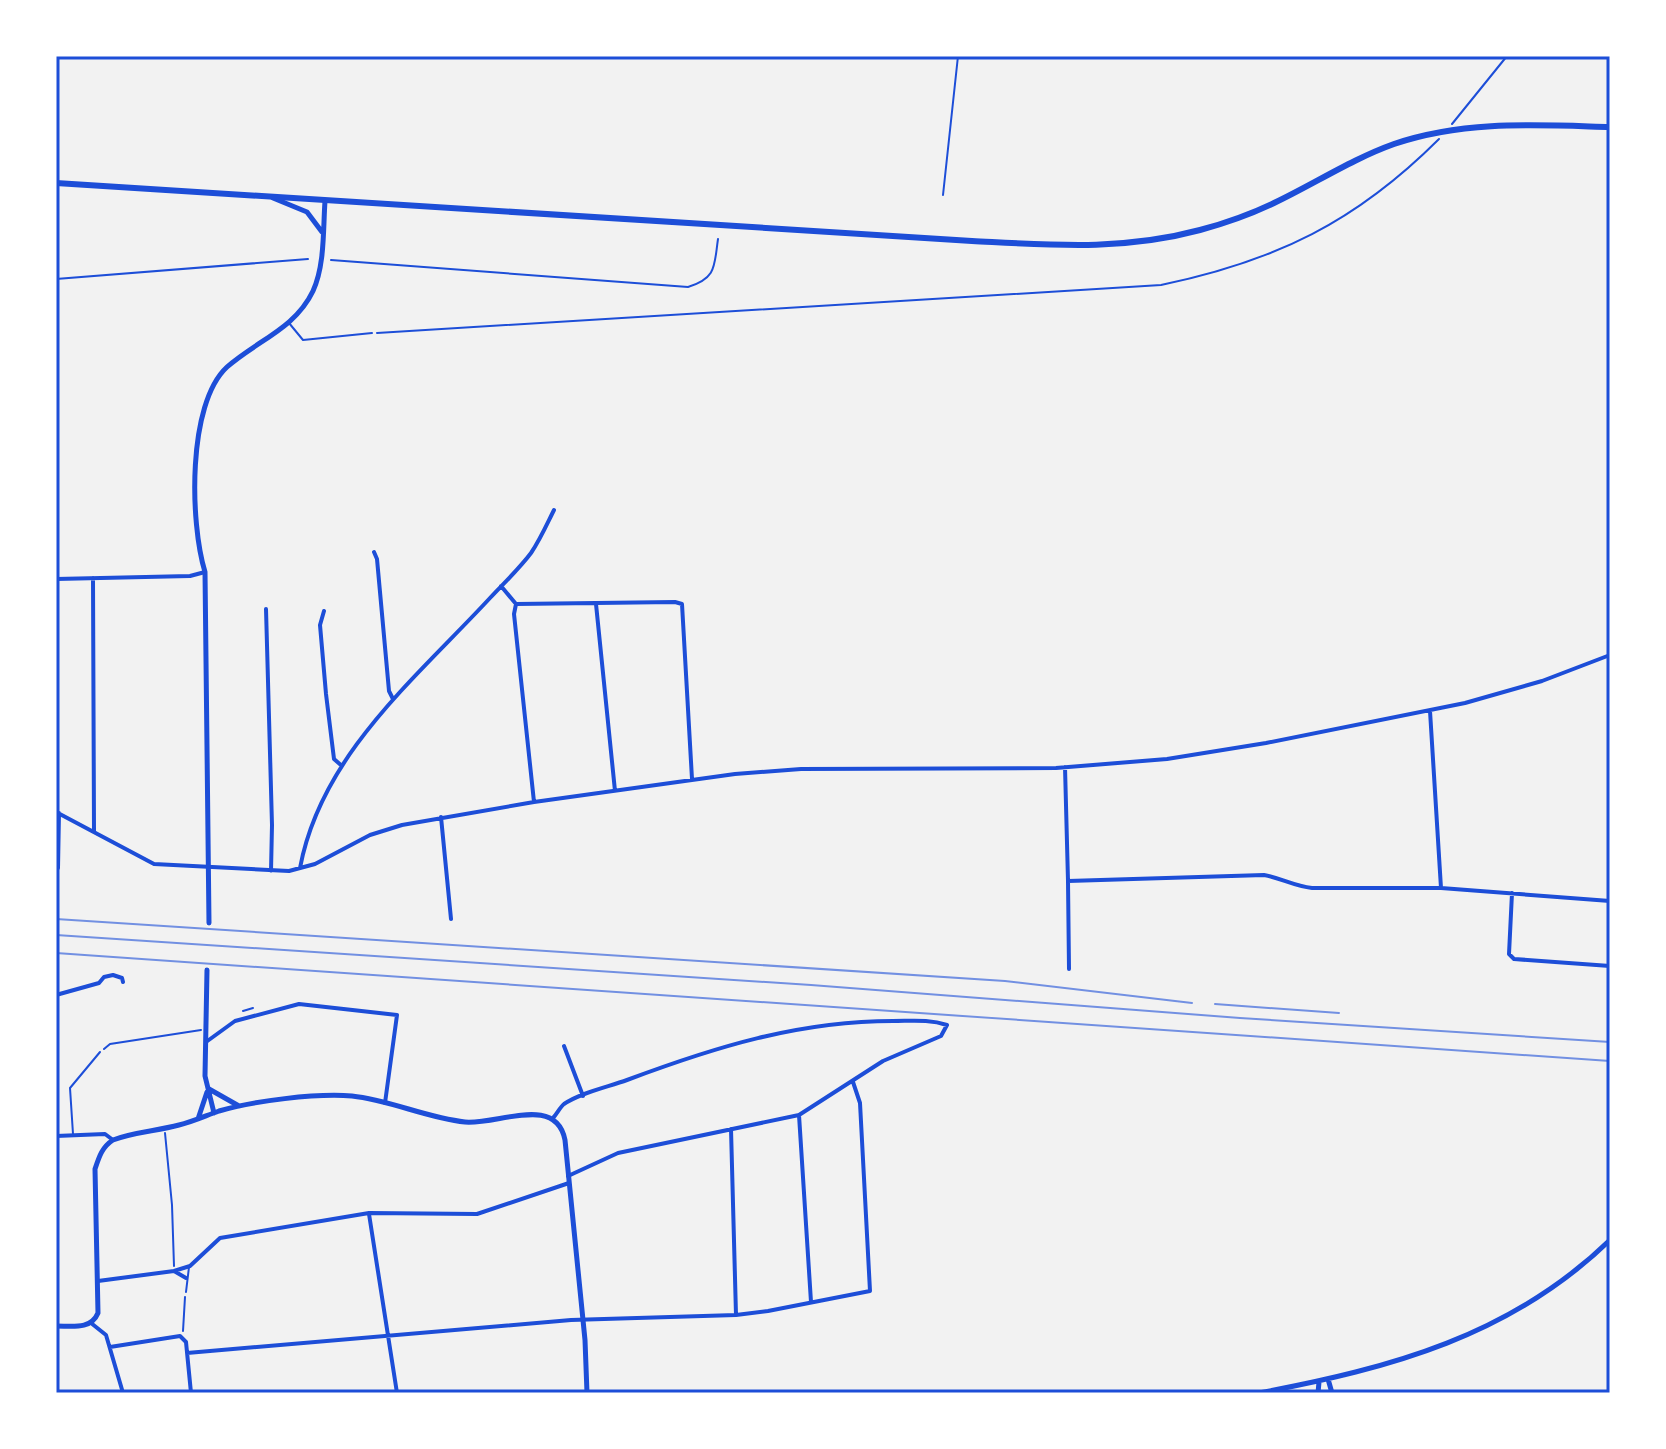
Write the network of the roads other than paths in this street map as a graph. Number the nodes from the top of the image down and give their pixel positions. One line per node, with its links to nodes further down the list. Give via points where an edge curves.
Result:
1 (958, 56): 4 (lane)
2 (1610, 127): 6 (main road, via 1452,127 1391,145 1240,217 1117,245 972,241)
3 (56, 183): 5 (main road)
4 (943, 195)
5 (266, 196): 6 (main road); 7 (street, via 307,212)
6 (325, 201): 7 (street)
7 (322, 233): 12 (street, via 313,290)
8 (718, 239): 10 (lane, via 713,271 704,282 688,287)
9 (308, 259): 11 (lane)
10 (331, 260)
11 (56, 279)
12 (288, 323): 13 (lane, via 303,340); 16 (street, via 225,369 202,412 196,467 199,552)
13 (372, 333)
14 (554, 510): 19 (street, via 532,551)
15 (374, 552): 25 (street)
16 (205, 572): 17 (street); 35 (street)
17 (93, 578): 18 (street); 34 (street)
18 (56, 579)
19 (501, 586): 20 (street); 25 (street)
20 (516, 604): 21 (street); 31 (street)
21 (596, 604): 29 (street, via 682,604); 30 (street)
22 (266, 609): 38 (street)
23 (324, 611): 27 (street, via 320,625 326,694 334,759)
24 (1610, 655): 26 (street, via 1542,681)
25 (393, 699): 27 (street)
26 (1430, 711): 28 (street, via 1190,755); 40 (street)
27 (342, 766): 37 (street, via 319,804)
28 (1065, 767): 29 (street, via 801,769); 39 (street)
29 (692, 780): 30 (street)
30 (615, 791): 31 (street)
31 (534, 802): 33 (street)
32 (57, 812): 34 (street); 36 (street)
33 (441, 817): 37 (street, via 370,835); 43 (street)
34 (94, 831): 35 (street, via 154,864)
35 (210, 867): 38 (street); 44 (street)
36 (56, 868)
37 (300, 869): 38 (street)
38 (271, 871)
39 (1068, 881): 40 (street, via 1264,875 1312,888); 46 (street)
40 (1441, 888): 41 (street)
41 (1512, 893): 42 (street); 45 (street, via 1509,954 1514,959)
42 (1610, 901)
43 (451, 919)
44 (209, 923)
45 (1610, 966)
46 (1069, 969)
47 (207, 970): 50 (street)
48 (123, 982): 49 (street, via 113,975)
49 (56, 995)
50 (205, 1042): 54 (street); 57 (street, via 235,1021 299,1004 397,1015)
51 (564, 1046): 56 (street)
52 (100, 1052): 64 (lane, via 70,1088)
53 (853, 1082): 56 (street, via 883,1061 941,1036 947,1025 932,1020 821,1024 677,1061); 60 (street); 75 (street, via 860,1103 870,1291)
54 (208, 1087): 55 (street); 59 (street); 62 (street)
55 (216, 1094): 58 (street); 59 (street)
56 (583, 1097): 61 (street, via 563,1105)
57 (385, 1103): 58 (street, via 325,1096); 61 (street, via 461,1122 536,1114)
58 (240, 1106): 59 (street)
59 (216, 1112): 62 (street)
60 (799, 1115): 63 (street); 75 (street)
61 (553, 1118): 67 (street, via 563,1132)
62 (198, 1119): 66 (street)
63 (731, 1128): 67 (street, via 618,1153); 76 (street)
64 (73, 1134): 65 (street); 66 (street, via 105,1134)
65 (56, 1136)
66 (113, 1140): 73 (street, via 95,1169)
67 (568, 1180): 68 (street, via 477,1214); 77 (street)
68 (369, 1213): 70 (street, via 220,1238); 80 (street)
69 (1610, 1240): 83 (street, via 1557,1284 1463,1338)
70 (190, 1266): 71 (street); 72 (lane)
71 (174, 1271): 72 (street); 73 (street)
72 (186, 1278): 74 (lane)
73 (98, 1281): 78 (street, via 98,1313)
74 (186, 1292)
75 (811, 1302): 76 (street)
76 (736, 1315): 77 (street)
77 (583, 1321): 80 (street); 89 (street)
78 (91, 1323): 79 (street); 81 (street, via 106,1335)
79 (56, 1326)
80 (389, 1336): 82 (street); 88 (street)
81 (110, 1347): 82 (street, via 180,1336); 86 (street)
82 (187, 1353): 87 (street)
83 (1328, 1379): 84 (street); 92 (street)
84 (1319, 1382): 85 (street); 91 (street)
85 (1263, 1392): 90 (street)
86 (123, 1393)
87 (191, 1393)
88 (397, 1393)
89 (587, 1393)
90 (1274, 1393)
91 (1318, 1393)
92 (1332, 1393)

